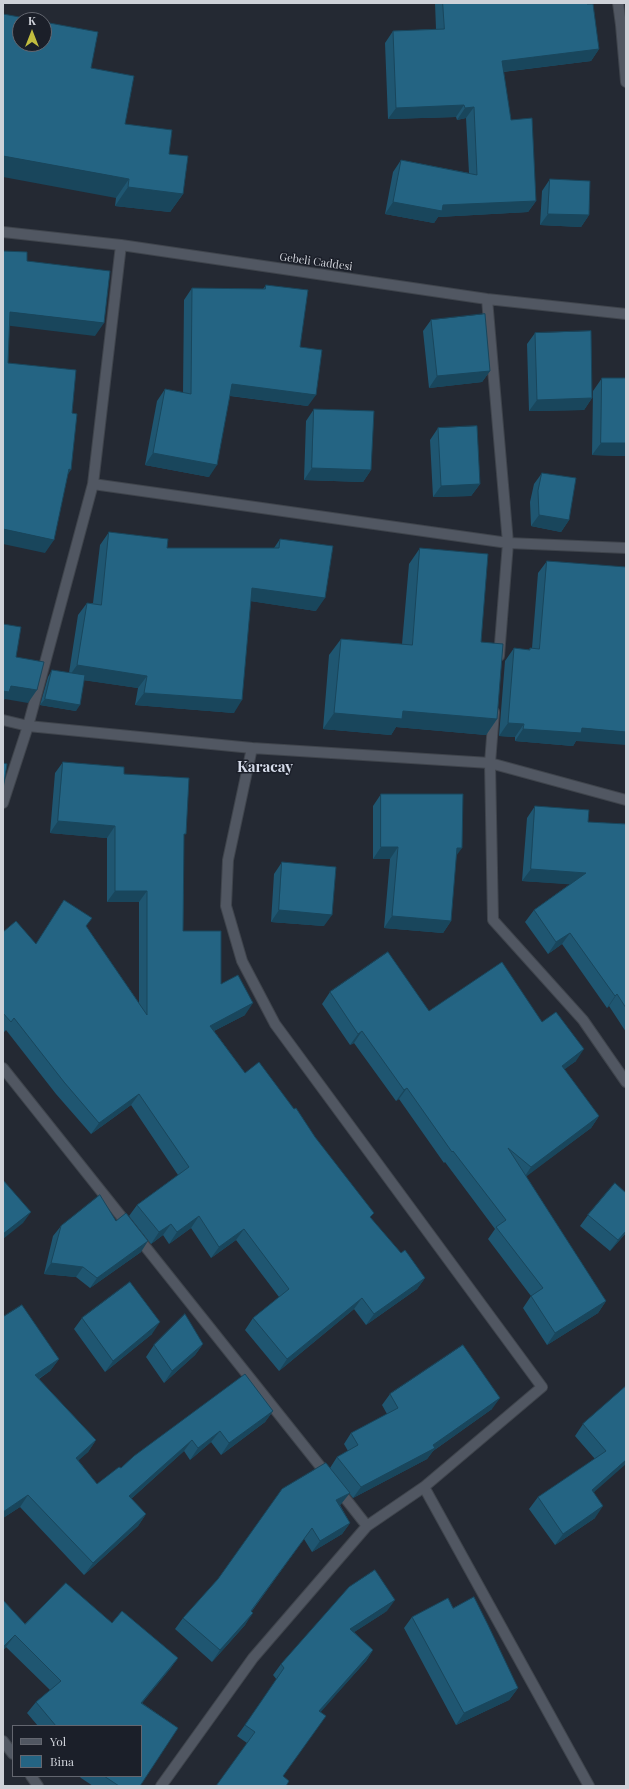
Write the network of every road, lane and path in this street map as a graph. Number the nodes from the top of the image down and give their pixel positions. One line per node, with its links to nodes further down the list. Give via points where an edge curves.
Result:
1 (618, 3): 2 (street)
2 (623, 25): 3 (street)
3 (626, 82)
4 (3, 232): 5 (street, Gebeli Caddesi)
5 (121, 245): 6 (street, Gebeli Caddesi); 8 (street)
6 (487, 299): 7 (street, Gebeli Caddesi); 9 (street)
7 (626, 314)
8 (93, 484): 9 (street); 14 (street)
9 (508, 543): 10 (street); 11 (street)
10 (626, 548)
11 (498, 669)
12 (495, 700): 16 (street)
13 (3, 720): 14 (street)
14 (28, 726): 15 (street); 18 (street)
15 (252, 748): 16 (street); 21 (street, via 228,860 226,906 242,961 275,1024 542,1387)
16 (490, 763): 17 (street); 20 (street, via 493,920 583,1020)
17 (626, 800)
18 (3, 803)
19 (3, 1068): 22 (street)
20 (626, 1082)
21 (424, 1487): 22 (street); 28 (street)
22 (367, 1526): 27 (street, via 253,1658)
23 (3, 1741): 24 (street)
24 (12, 1753)
25 (32, 1777): 26 (street)
26 (38, 1786)
27 (161, 1786)
28 (589, 1786)

